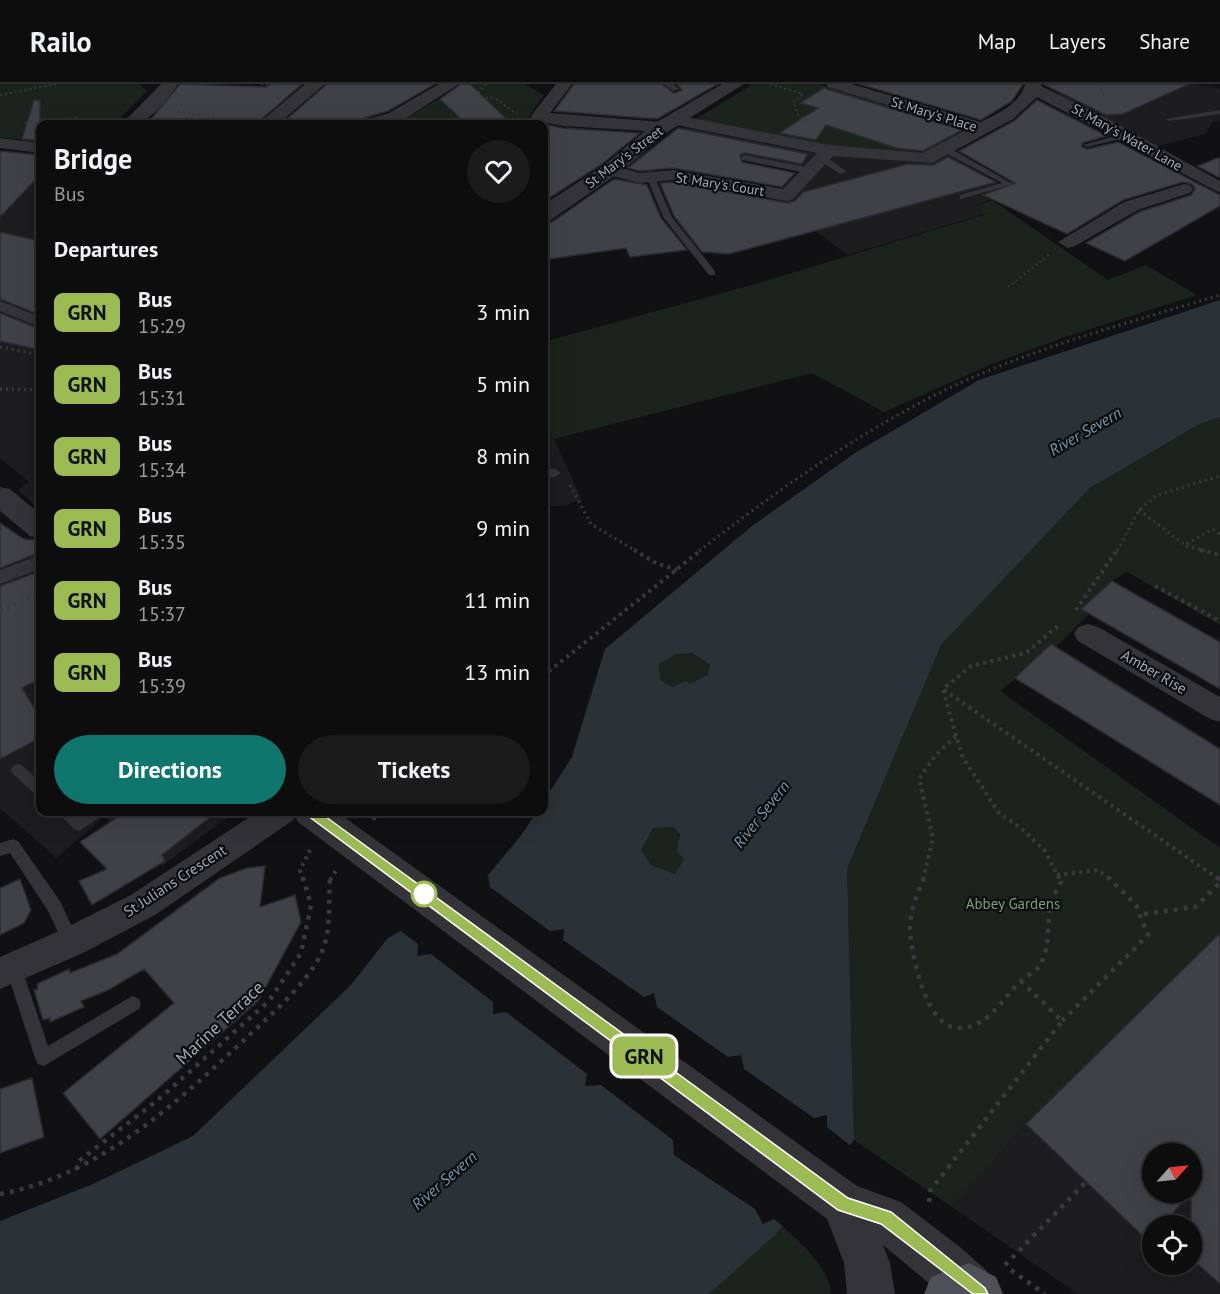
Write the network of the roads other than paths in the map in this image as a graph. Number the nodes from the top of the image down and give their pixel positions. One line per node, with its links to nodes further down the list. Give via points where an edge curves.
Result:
1 (170, 84): 12 (street)
2 (316, 84): 13 (street)
3 (451, 84): 14 (street)
4 (564, 84): 15 (street)
5 (668, 84): 8 (lane)
6 (735, 84): 17 (street, St Mary's Street)
7 (834, 84): 18 (street, St Mary's Place, via 925,107)
8 (676, 89)
9 (1030, 91): 18 (street, via 1007,115); 19 (street, St Mary's Water Lane, via 1047,94)
10 (1220, 112): 11 (lane)
11 (1168, 119)
12 (135, 120)
13 (272, 120)
14 (385, 120)
15 (533, 120)
16 (548, 120): 17 (street, St Mary's Place)
17 (669, 124): 26 (street, St Mary's Place, via 798,144); 27 (street, St Mary's Street)
18 (983, 128): 23 (street, St Mary's Place)
19 (1126, 135): 21 (lane); 30 (street, St Mary's Water Lane)
20 (7, 144): 22 (street); 25 (street)
21 (1087, 146)
22 (36, 148)
23 (945, 149): 26 (street, St Mary's Place, via 926,159); 32 (lane, via 1009,184)
24 (745, 158): 26 (lane)
25 (0, 160)
26 (821, 160): 28 (lane); 29 (street, St Mary's Court, via 787,195 673,175)
27 (610, 171): 29 (street, St Mary's Court); 34 (street, St Mary's Street)
28 (843, 172)
29 (651, 178): 36 (lane, via 669,222)
30 (1187, 180): 31 (street, St Mary's Water Lane); 33 (street); 35 (street)
31 (1220, 188)
32 (963, 197)
33 (1186, 210)
34 (548, 211)
35 (1068, 242)
36 (712, 273)
37 (0, 306): 38 (street)
38 (36, 320)
39 (0, 496): 40 (street)
40 (36, 526)
41 (36, 564): 42 (street)
42 (0, 578)
43 (1077, 621): 44 (street, Amber Rise)
44 (1220, 711)
45 (18, 770): 46 (lane)
46 (36, 786)
47 (69, 816): 48 (lane, via 79,825)
48 (91, 816)
49 (275, 816): 52 (street, St Julians Crescent, via 143,905)
50 (337, 835): 55 (street)
51 (0, 850): 52 (lane, via 13,844 54,906)
52 (71, 942): 53 (street, St Julians Crescent)
53 (7, 971): 54 (lane, via 44,1058)
54 (133, 1004)
55 (840, 1202): 56 (street, via 885,1218); 57 (street, via 867,1263)
56 (975, 1285)
57 (871, 1294)

